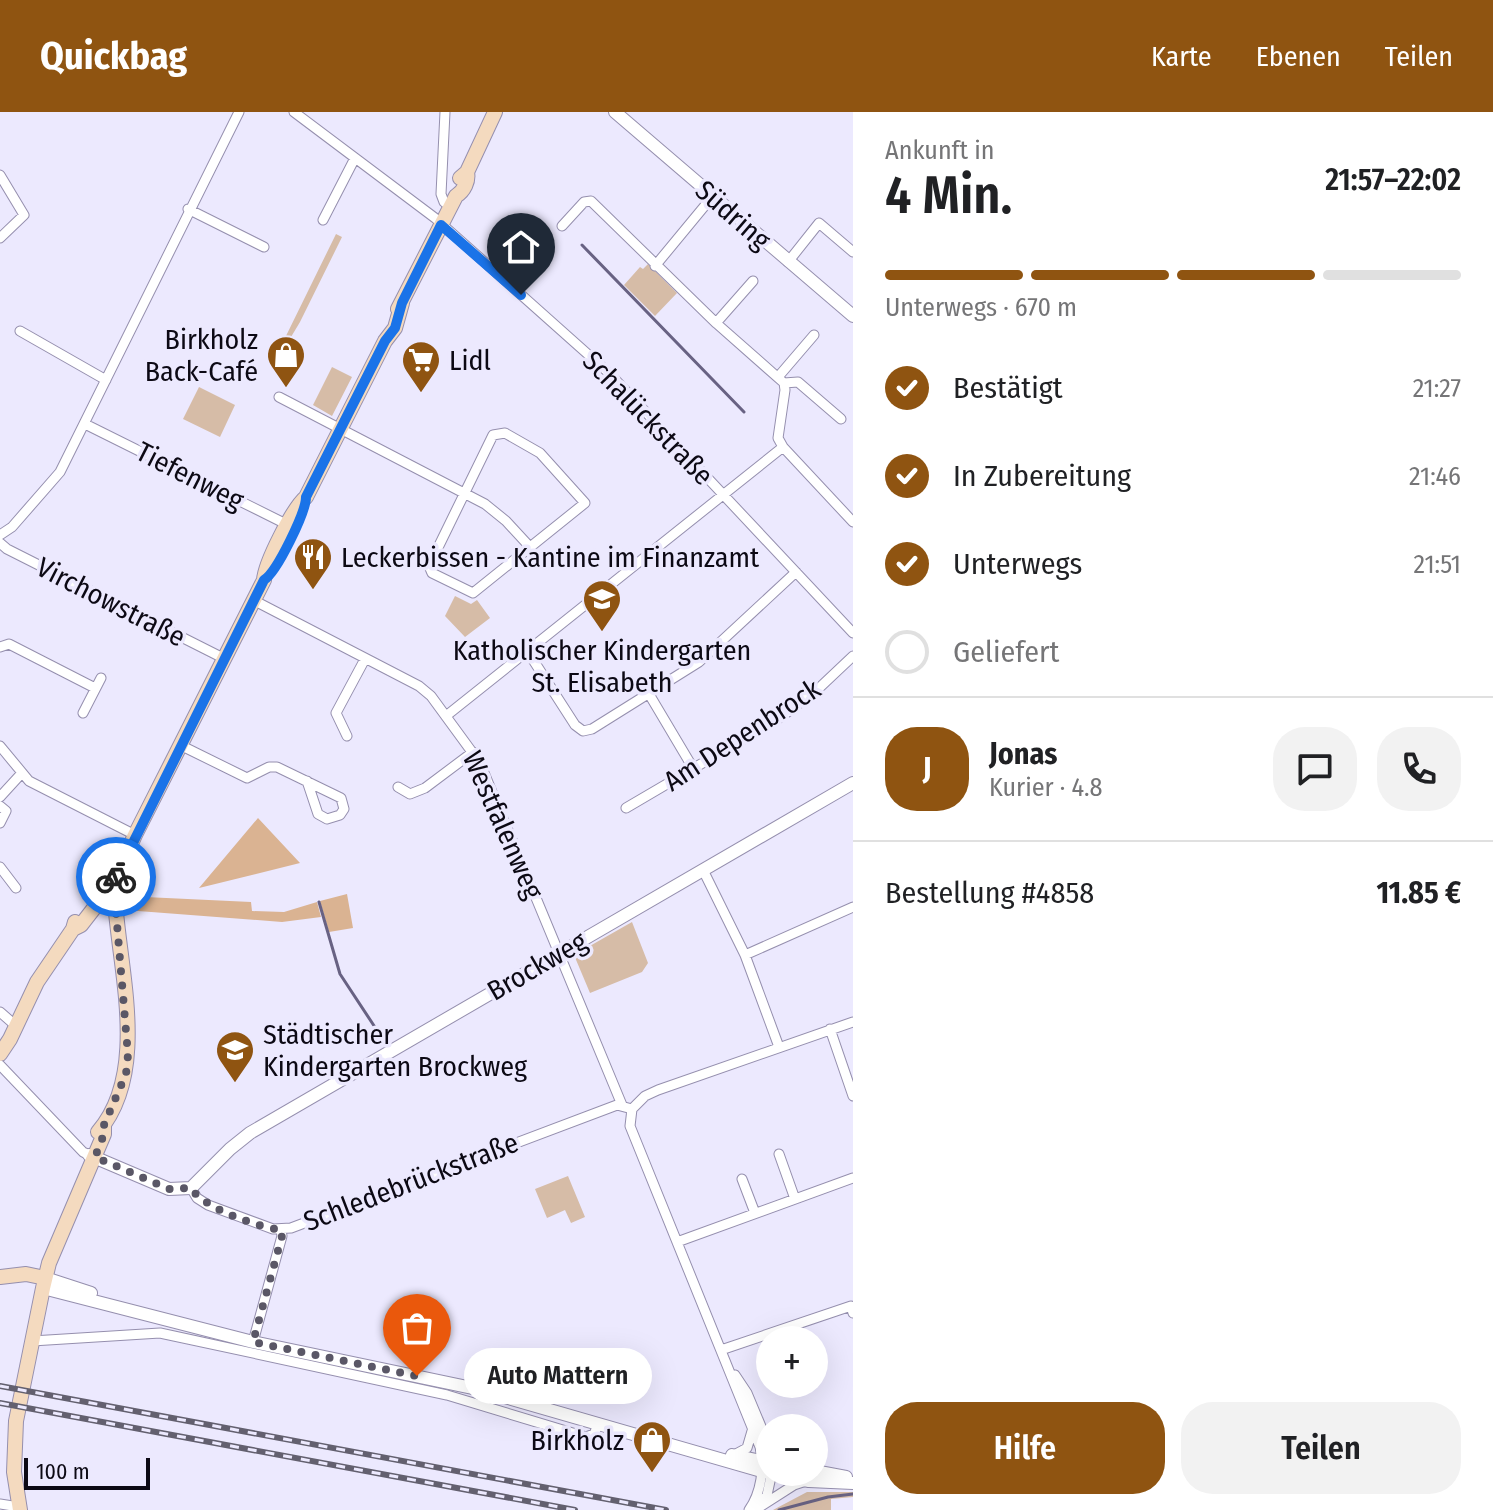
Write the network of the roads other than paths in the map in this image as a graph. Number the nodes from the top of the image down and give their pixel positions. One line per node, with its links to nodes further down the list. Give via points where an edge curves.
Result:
1 (239, 112): 10 (street)
2 (294, 112): 6 (street, Schalückstraße)
3 (445, 112): 9 (street, via 441,194 444,202)
4 (497, 112): 9 (main road)
5 (615, 112): 8 (street, Südring)
6 (355, 158): 11 (street); 12 (street, Schalückstraße)
7 (0, 175): 14 (street, via 24,215)
8 (712, 197): 17 (street, Südring); 18 (street)
9 (453, 201): 12 (main road)
10 (188, 209): 15 (street); 24 (street)
11 (323, 220)
12 (441, 225): 29 (main road); 32 (street, Schalückstraße, via 610,374)
13 (562, 226): 18 (street, via 591,201)
14 (0, 238)
15 (264, 247)
16 (853, 252): 17 (street, via 819,223)
17 (788, 262): 20 (street, Südring)
18 (655, 266): 21 (street)
19 (753, 281): 21 (street)
20 (853, 316)
21 (716, 323): 25 (street)
22 (20, 331): 24 (street)
23 (814, 335): 25 (street)
24 (106, 380): 28 (street)
25 (781, 380): 27 (street, via 798,382); 30 (street, via 778,438)
26 (279, 397): 29 (street)
27 (841, 419)
28 (85, 424): 34 (street, Tiefenweg); 35 (street, via 60,472)
29 (340, 429): 31 (street); 34 (main road)
30 (783, 447): 32 (street); 33 (street)
31 (465, 494): 37 (street, via 506,521); 37 (street, via 429,566 432,573 473,593); 37 (street, via 493,435 505,433 540,453 585,503)
32 (722, 495): 38 (street, Schalückstraße); 42 (street)
33 (853, 522)
34 (291, 527): 39 (main road)
35 (0, 535)
36 (0, 543): 44 (street, Virchowstraße)
37 (530, 547)
38 (796, 572): 40 (street, Schalückstraße); 48 (street, via 699,662)
39 (253, 600): 44 (main road); 45 (street, Westfalenweg)
40 (853, 633)
41 (0, 647): 47 (street, via 9,644)
42 (528, 652): 48 (street, via 583,731); 50 (street)
43 (853, 656): 55 (street, Am Depenbrock, via 781,717)
44 (223, 658): 52 (main road)
45 (365, 659): 50 (street, Westfalenweg, via 419,686); 51 (street, via 336,713)
46 (101, 678): 47 (street)
47 (95, 688): 49 (street)
48 (649, 694): 55 (street)
49 (83, 713)
50 (446, 716): 54 (street, Westfalenweg)
51 (347, 736)
52 (180, 745): 57 (street, via 247,778 277,767); 64 (main road)
53 (0, 746): 56 (street)
54 (473, 752): 59 (street, via 425,788 410,794); 70 (street, Westfalenweg)
55 (693, 768): 62 (street, Am Depenbrock)
56 (21, 774): 60 (street); 64 (street)
57 (307, 781): 57 (street, via 341,798 340,815 327,819 318,814)
58 (853, 783): 66 (street, Brockweg)
59 (398, 787)
60 (0, 797)
61 (0, 806): 63 (street, via 6,811)
62 (626, 808)
63 (0, 823)
64 (135, 835): 68 (main road, via 112,885)
65 (0, 867): 67 (street)
66 (703, 870): 70 (street, Brockweg); 71 (street)
67 (16, 888)
68 (102, 892): 74 (main road, via 37,982); 83 (main road, via 116,912 128,1055 126,1074)
69 (853, 907): 71 (street)
70 (560, 953): 81 (street, Westfalenweg); 86 (street, Brockweg, via 250,1133)
71 (745, 955): 77 (street)
72 (0, 1012): 74 (street)
73 (853, 1022): 75 (street, Schledebrückstraße)
74 (15, 1026): 76 (main road); 78 (main road)
75 (830, 1029): 77 (street, Schledebrückstraße); 80 (street)
76 (0, 1042)
77 (779, 1047): 81 (street, Schledebrückstraße, via 658,1090)
78 (0, 1054)
79 (0, 1065): 83 (street, Schledebrückstraße)
80 (853, 1096)
81 (627, 1107): 89 (street, Schledebrückstraße); 90 (street, Westfalenweg)
82 (779, 1154): 87 (street)
83 (92, 1156): 86 (street, Schledebrückstraße, via 169,1189); 92 (main road)
84 (853, 1178): 87 (street)
85 (742, 1179): 88 (street)
86 (191, 1188): 89 (street, Schledebrückstraße, via 208,1205)
87 (795, 1199): 88 (street)
88 (755, 1213): 90 (street)
89 (281, 1230): 97 (street)
90 (677, 1242): 98 (street, Westfalenweg)
91 (0, 1277): 92 (main road)
92 (44, 1283): 94 (street); 96 (main road)
93 (853, 1313): 98 (street, via 851,1306)
94 (163, 1319): 95 (street); 97 (street)
95 (160, 1333): 96 (street); 100 (street, via 447,1395 586,1437)
96 (32, 1341): 112 (main road, via 14,1438)
97 (253, 1342): 100 (street, via 477,1389)
98 (722, 1355): 99 (street, Westfalenweg); 101 (street, Westfalenweg)
99 (756, 1415)
100 (598, 1425): 103 (street)
101 (752, 1428): 102 (street, Westfalenweg); 104 (street, via 747,1448)
102 (756, 1438)
103 (689, 1448): 104 (street); 106 (street)
104 (734, 1455): 105 (street)
105 (756, 1463)
106 (756, 1465)
107 (828, 1478): 108 (street)
108 (853, 1481)
109 (760, 1486): 113 (street)
110 (792, 1486): 113 (street)
111 (0, 1504): 112 (street)
112 (19, 1508)
113 (754, 1510)

